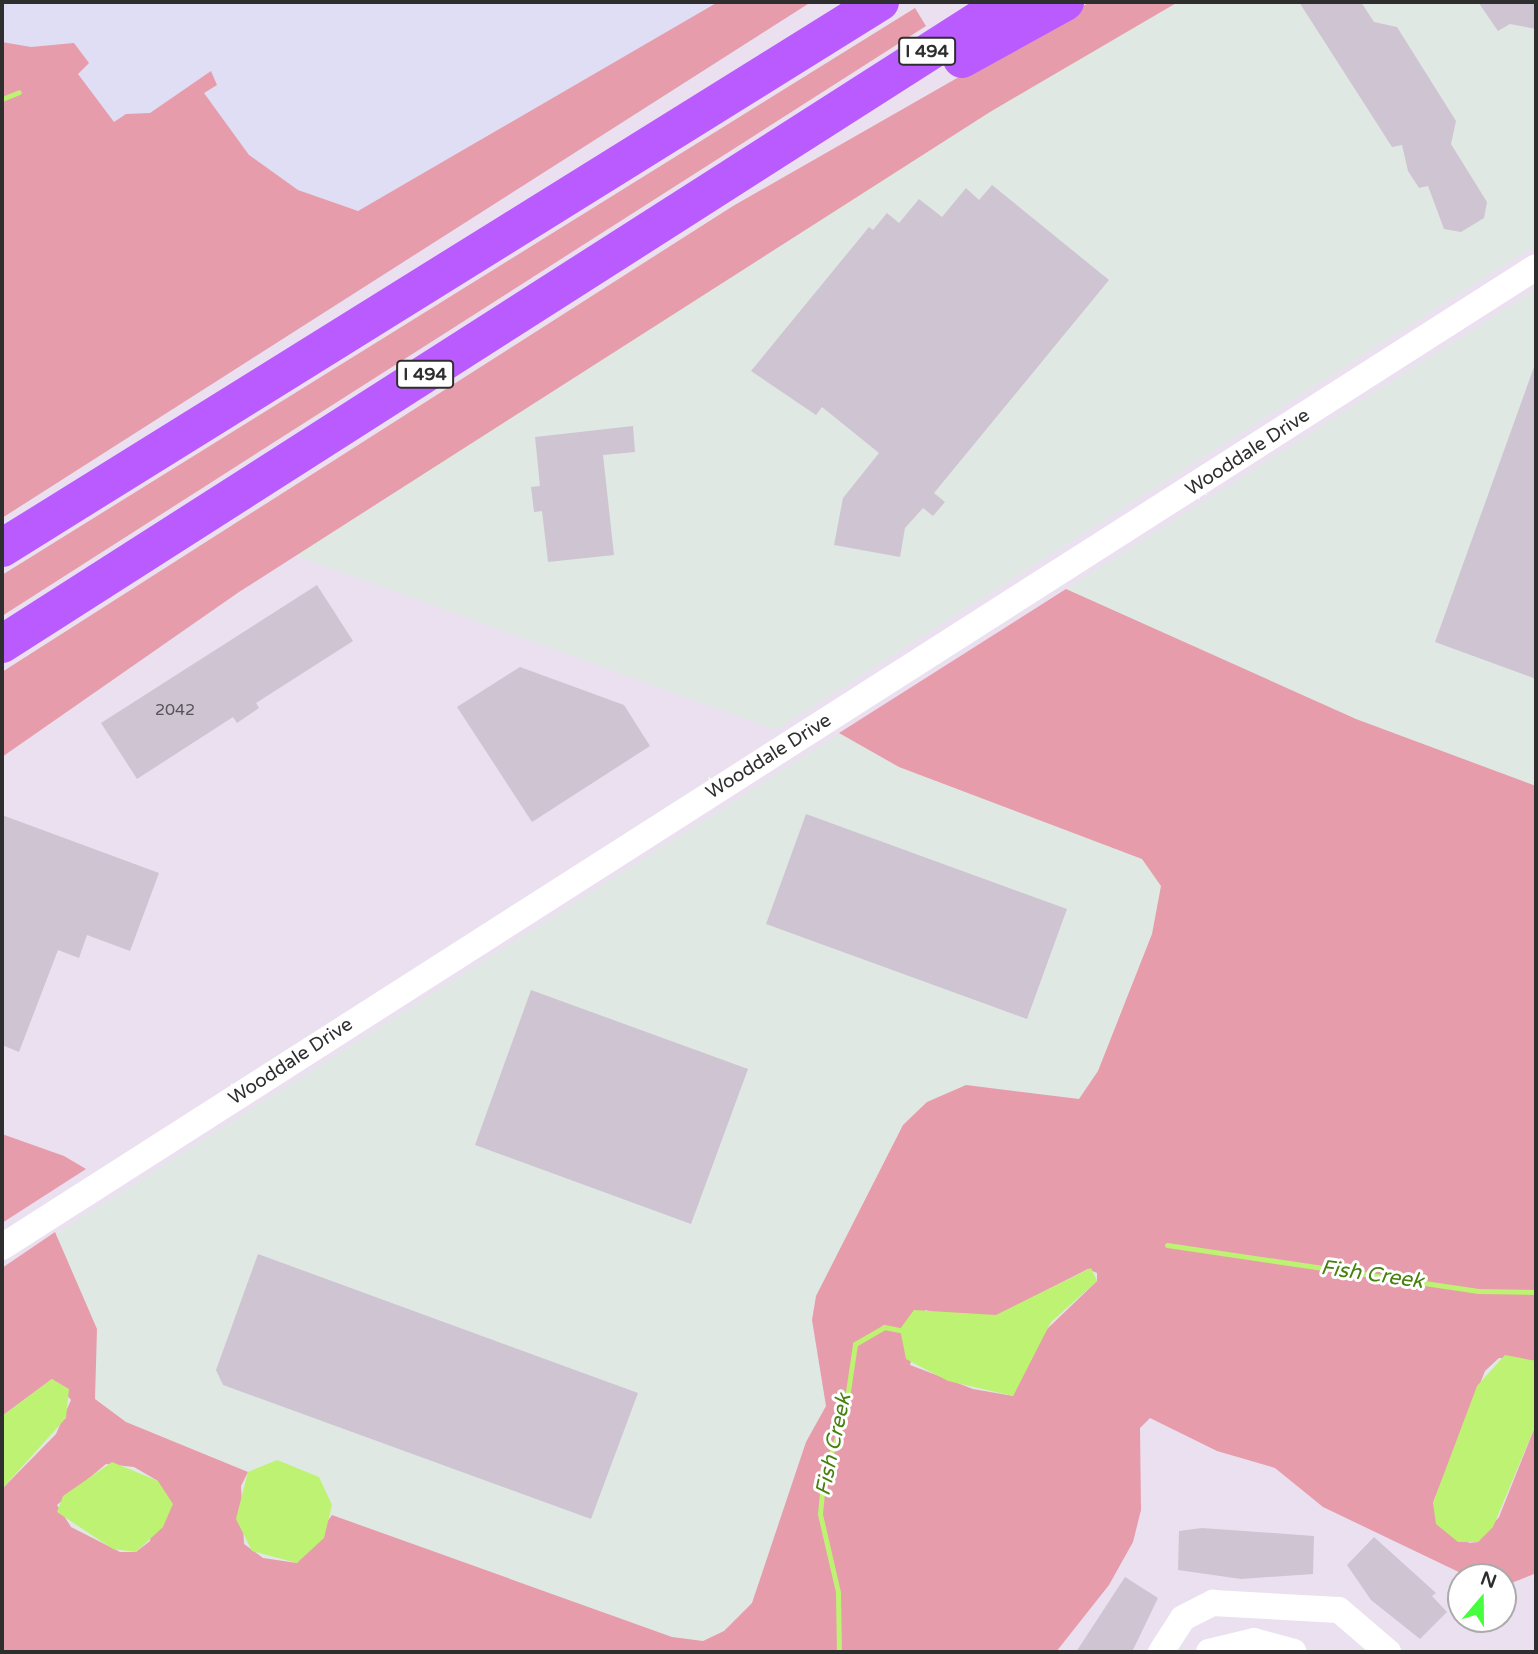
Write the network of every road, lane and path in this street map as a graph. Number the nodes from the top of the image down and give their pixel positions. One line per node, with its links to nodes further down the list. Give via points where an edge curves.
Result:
1 (869, 2): 5 (highway)
2 (880, 2): 5 (highway)
3 (1007, 2): 6 (highway, I 494)
4 (1065, 2): 6 (highway, via 935,74)
5 (840, 26): 8 (highway)
6 (846, 101): 9 (highway, I 494)
7 (1536, 267): 10 (street, Wooddale Drive)
8 (2, 548)
9 (2, 644)
10 (2, 1247)
11 (1255, 1605): 12 (street); 13 (street, via 1201,1605 1183,1618); 16 (street, via 1339,1610)
12 (1254, 1641): 14 (street); 15 (street)
13 (1161, 1652)
14 (1209, 1652)
15 (1294, 1652)
16 (1388, 1652)

